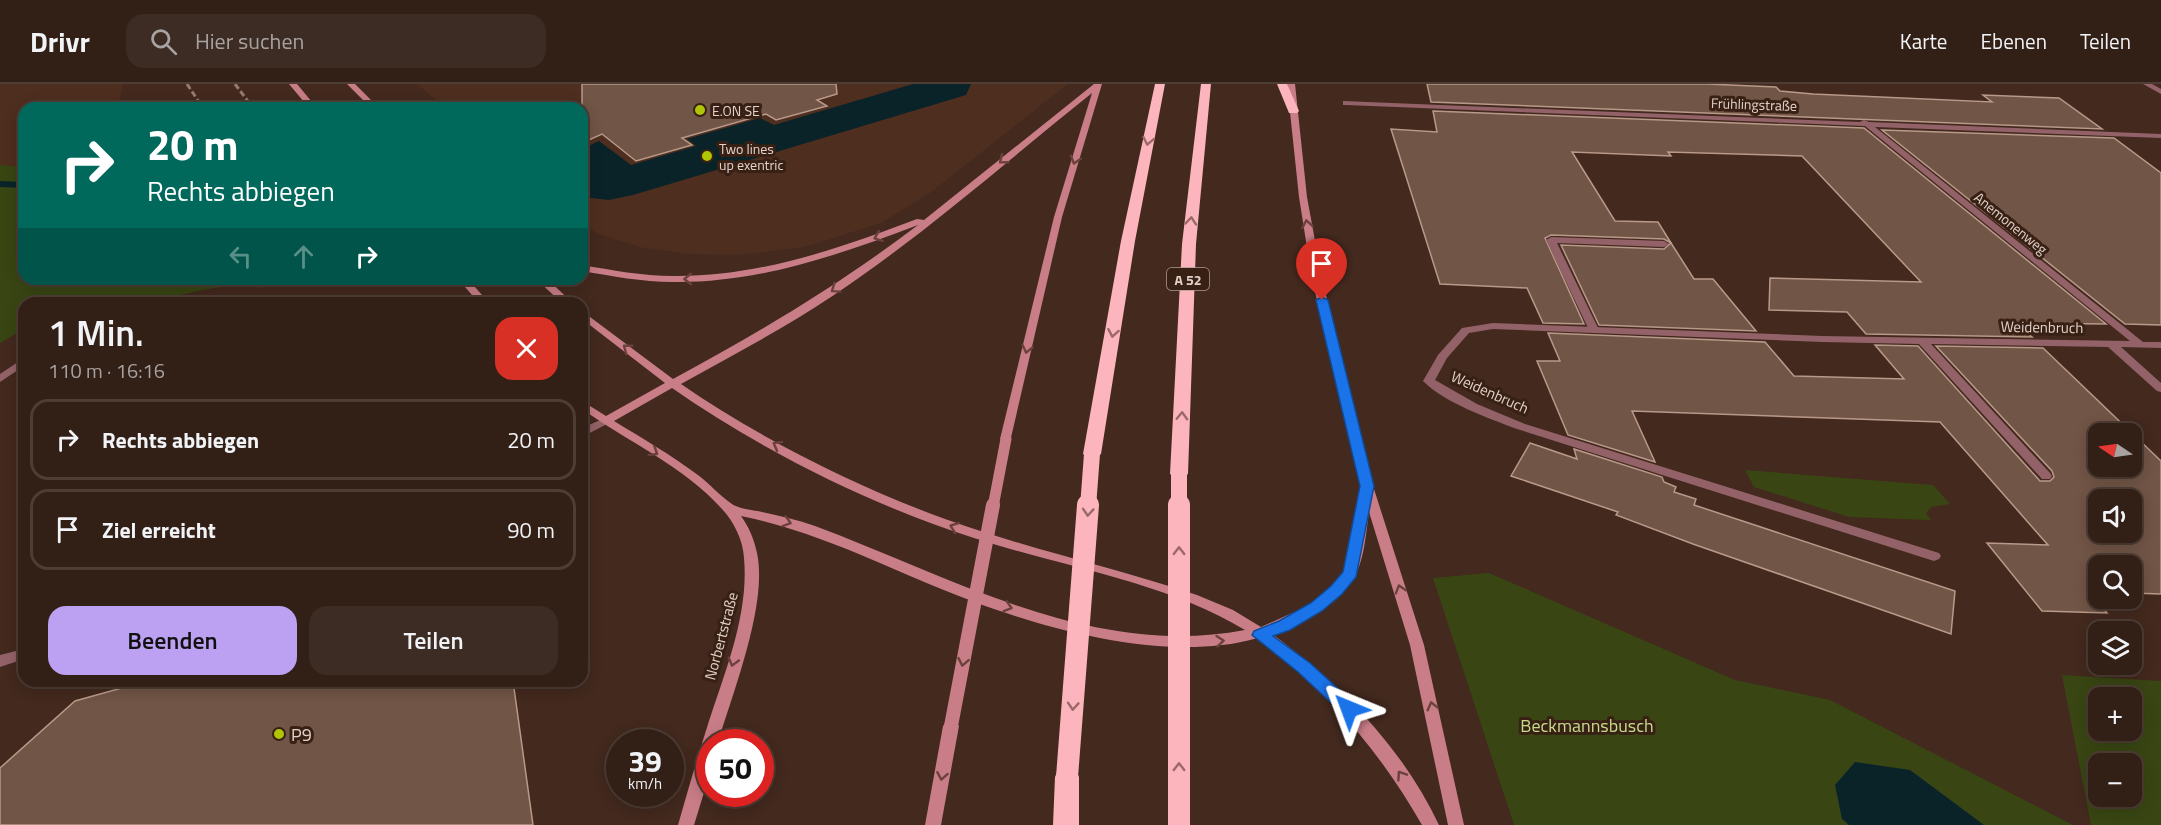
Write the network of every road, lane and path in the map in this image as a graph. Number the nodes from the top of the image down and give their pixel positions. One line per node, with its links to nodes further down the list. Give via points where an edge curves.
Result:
1 (292, 84): 10 (main road)
2 (351, 84): 11 (main road)
3 (1098, 84): 16 (main road, one-way to 16); 46 (main road, one-way to 46, bridge, via 1058,217 1006,439)
4 (1160, 84): 47 (highway, one-way to 47, bridge, via 1128,241 1092,454)
5 (1206, 84): 48 (highway, A 52, one-way to 5, bridge, via 1179,474 1189,244)
6 (1282, 84): 13 (highway)
7 (1291, 84): 13 (main road)
8 (2147, 84): 9 (street)
9 (2161, 92)
10 (308, 102)
11 (369, 102)
12 (1346, 103): 14 (street, Frühlingstraße)
13 (1293, 111): 37 (main road, one-way to 13, via 1317,279)
14 (1864, 122): 15 (street, Frühlingstraße); 27 (street, Anemonenweg)
15 (2161, 136)
16 (932, 216): 18 (main road, one-way to 18, via 832,255 723,279 664,280); 31 (main road, one-way to 31, via 831,292)
17 (1664, 244): 24 (street, via 1551,240)
18 (588, 269)
19 (468, 285): 21 (main road)
20 (548, 285): 22 (main road)
21 (479, 297)
22 (561, 297)
23 (588, 318): 31 (main road, one-way to 23)
24 (1594, 330): 25 (street, Weidenbruch); 39 (street, Weidenbruch, via 1493,326 1466,330 1442,357 1429,381 1448,394 1515,423)
25 (1923, 341): 26 (street, Weidenbruch); 36 (street)
26 (2111, 344): 27 (street, Weidenbruch); 32 (street)
27 (2141, 345): 28 (street, Weidenbruch)
28 (2161, 345)
29 (18, 366): 30 (street)
30 (0, 379)
31 (673, 382): 34 (main road); 40 (main road, one-way to 31, via 1192,598 1006,545 908,510 793,453)
32 (2161, 388)
33 (588, 408): 34 (main road, Norbertstraße)
34 (605, 421): 35 (street); 38 (main road, Norbertstraße, one-way to 38, via 684,470)
35 (588, 430)
36 (2046, 476)
37 (1367, 486): 40 (main road, via 1350,573 1316,607); 50 (main road, one-way to 37, via 1417,645)
38 (730, 509): 40 (main road, one-way to 40, via 808,529 992,602 1100,631 1177,642 1217,642); 43 (main road, Norbertstraße, one-way to 43, via 751,550 753,579)
39 (1934, 556)
40 (1260, 635): 49 (main road, one-way to 40, via 1391,760 1335,693)
41 (18, 656): 42 (street)
42 (0, 661)
43 (714, 729)
44 (696, 791): 45 (main road, Norbertstraße)
45 (686, 825)
46 (933, 825)
47 (1066, 825)
48 (1179, 825)
49 (1431, 825)
50 (1456, 825)

